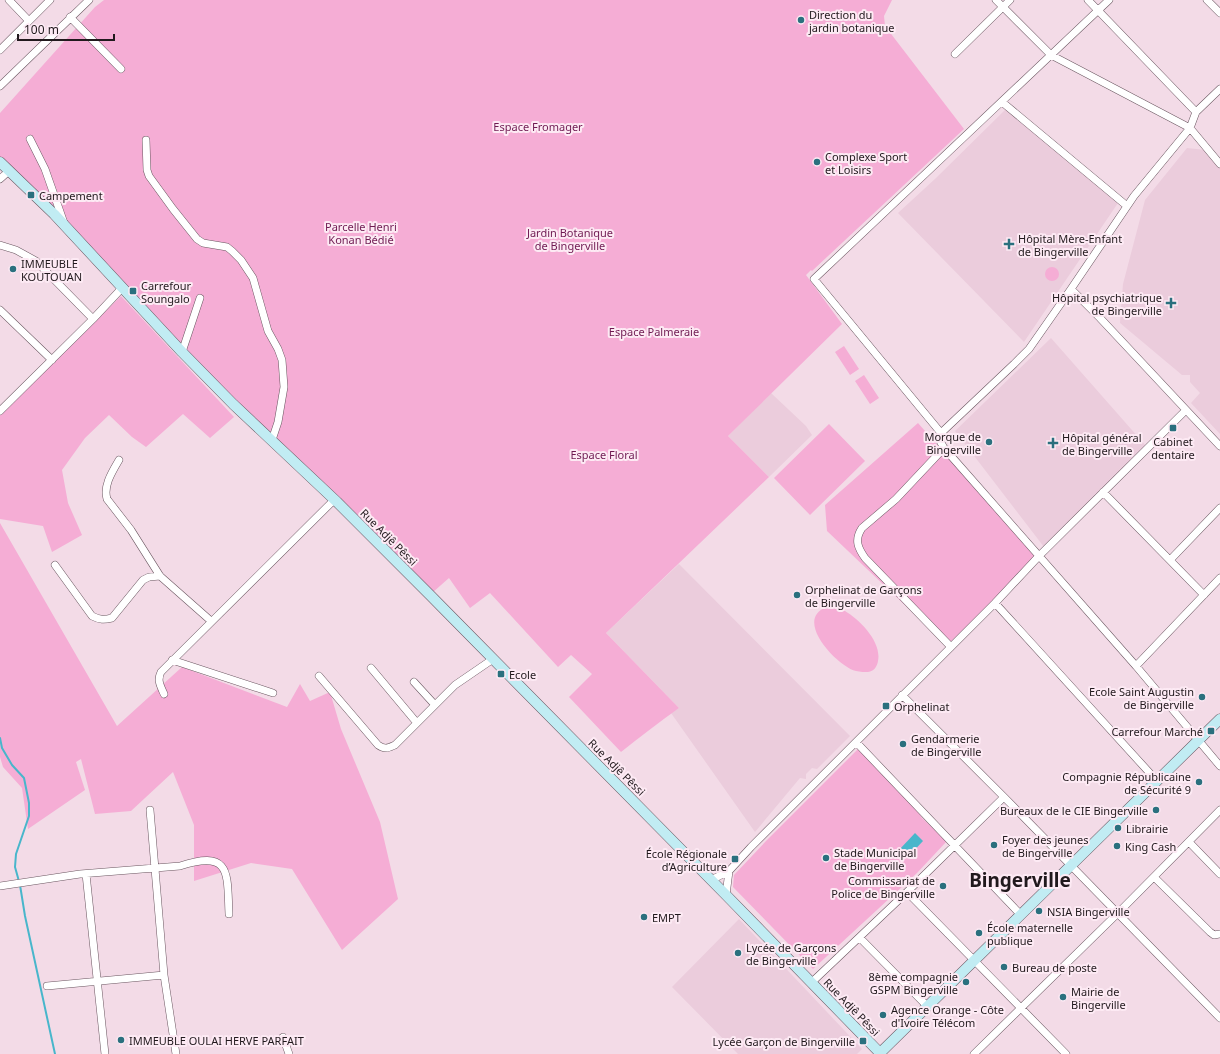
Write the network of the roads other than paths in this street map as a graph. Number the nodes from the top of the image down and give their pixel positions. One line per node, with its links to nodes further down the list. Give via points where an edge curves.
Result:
1 (9, 0): 13 (street)
2 (50, 0): 13 (street)
3 (88, 0): 12 (street)
4 (996, 0): 9 (street)
5 (1010, 0): 9 (street)
6 (1088, 0): 10 (street)
7 (1109, 0): 10 (street)
8 (1207, 0): 11 (street)
9 (1003, 8): 15 (street); 16 (street)
10 (1098, 10): 16 (street); 21 (street)
11 (1220, 13)
12 (70, 17): 17 (street); 18 (street)
13 (29, 21): 14 (street)
14 (0, 50)
15 (955, 54)
16 (1051, 55): 20 (street); 22 (street)
17 (121, 69)
18 (0, 86)
19 (1220, 88): 21 (street)
20 (1002, 102): 29 (street); 41 (street, via 814,279)
21 (1196, 112): 22 (street)
22 (1190, 128): 26 (street); 29 (street)
23 (30, 139): 30 (street, via 45,169)
24 (146, 140): 42 (street, via 149,176 173,209 197,239 232,251 253,278 268,331 282,360 284,387)
25 (0, 162): 27 (street, Rue Adjê Pêssi)
26 (1220, 164)
27 (9, 171): 28 (street); 30 (street, Rue Adjê Pêssi)
28 (0, 179)
29 (1127, 206): 33 (street)
30 (64, 225): 32 (street, Rue Adjê Pêssi)
31 (0, 245): 36 (street, via 36,261)
32 (123, 287): 36 (street); 37 (street, Rue Adjê Pêssi)
33 (1071, 289): 39 (street); 41 (street, via 1028,349)
34 (200, 298): 37 (street)
35 (1, 312): 38 (street)
36 (93, 319): 38 (street)
37 (182, 352): 42 (street, Rue Adjê Pêssi, via 232,404)
38 (52, 360): 40 (street)
39 (1186, 410): 43 (street); 46 (street)
40 (0, 411)
41 (941, 433): 44 (street, via 940,441)
42 (272, 440): 47 (street, Rue Adjê Pêssi)
43 (1220, 446)
44 (944, 448): 49 (street); 57 (street, via 896,499 862,528 857,540 865,558)
45 (119, 460): 52 (street, via 107,486 108,500 131,530)
46 (1103, 492): 49 (street); 50 (street)
47 (334, 500): 56 (street); 58 (street, Rue Adjê Pêssi)
48 (1220, 508): 50 (street)
49 (1039, 556): 55 (street); 60 (street)
50 (1170, 559): 54 (street)
51 (54, 565): 52 (street, via 92,616 104,620 112,618 143,580)
52 (160, 576): 56 (street)
53 (1220, 578): 54 (street)
54 (1204, 594): 60 (street)
55 (995, 603): 57 (street); 73 (street)
56 (211, 621): 59 (street)
57 (950, 647): 66 (street)
58 (493, 659): 67 (street, via 455,685); 85 (street, Rue Adjê Pêssi)
59 (172, 660): 64 (street); 65 (street, via 159,677)
60 (1136, 666): 70 (street)
61 (371, 668): 69 (street)
62 (319, 676): 69 (street, via 383,749 395,745)
63 (414, 682): 67 (street)
64 (273, 693)
65 (164, 694)
66 (902, 695): 71 (street); 74 (street)
67 (435, 705): 69 (street)
68 (1220, 718): 70 (street)
69 (417, 723)
70 (1199, 739): 72 (street); 73 (street)
71 (856, 742): 78 (street); 81 (street)
72 (1220, 766)
73 (1157, 781): 79 (street)
74 (1004, 797): 78 (street); 79 (street)
75 (150, 810): 80 (street)
76 (1220, 810): 77 (street)
77 (1188, 842): 83 (street); 84 (street)
78 (956, 845): 87 (street); 91 (street)
79 (1071, 866): 89 (street); 91 (street)
80 (155, 868): 82 (street); 90 (street, via 206,861 220,864 227,875); 95 (street)
81 (729, 871): 85 (street); 88 (street)
82 (86, 874): 86 (street); 96 (street)
83 (1220, 874)
84 (1154, 877): 89 (street); 92 (street, via 1210,932 1214,935)
85 (711, 880): 88 (street, Rue Adjê Pêssi)
86 (0, 886)
87 (907, 892): 93 (street); 94 (street)
88 (726, 895): 97 (street, Rue Adjê Pêssi)
89 (1118, 913): 100 (street); 101 (street)
90 (230, 914)
91 (1022, 915): 94 (street)
92 (1220, 934)
93 (860, 938): 97 (street); 99 (street)
94 (974, 961): 99 (street); 100 (street)
95 (164, 975): 96 (street); 104 (street)
96 (97, 982): 98 (street); 103 (street)
97 (811, 983): 106 (street, Rue Adjê Pêssi)
98 (47, 986)
99 (928, 1007): 106 (street)
100 (1020, 1007): 107 (street); 108 (street)
101 (1220, 1018)
102 (283, 1037): 105 (street)
103 (105, 1054)
104 (176, 1054)
105 (289, 1054)
106 (880, 1054)
107 (974, 1054)
108 (1066, 1054)

